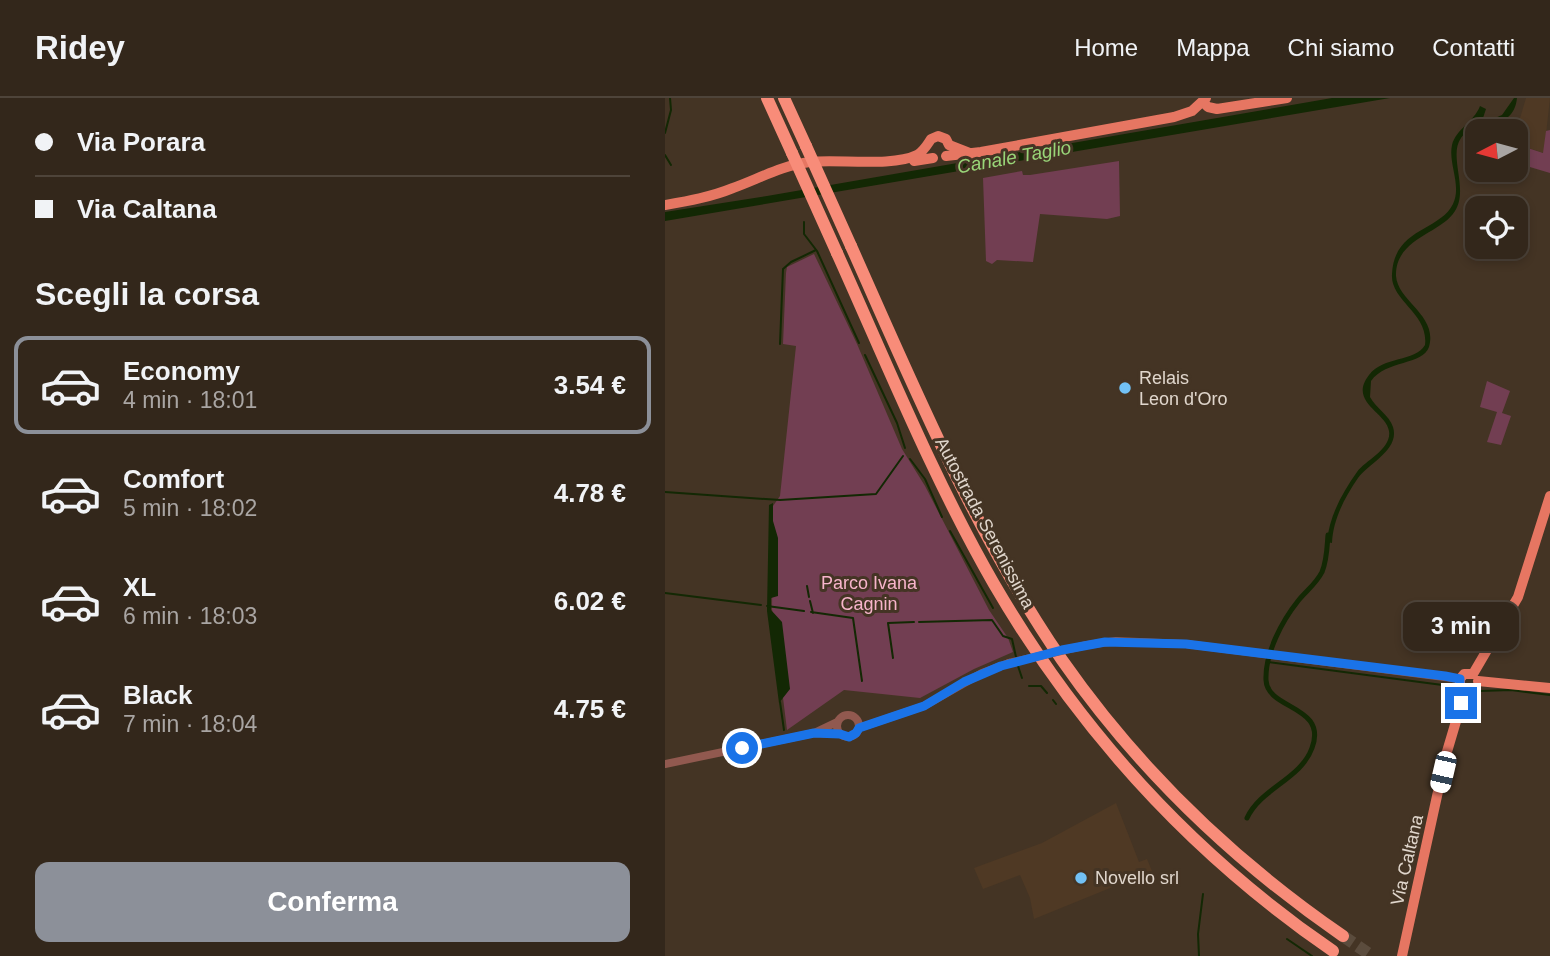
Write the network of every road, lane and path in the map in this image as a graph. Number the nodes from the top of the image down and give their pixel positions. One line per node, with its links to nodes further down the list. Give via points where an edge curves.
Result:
1 (767, 98): 23 (highway, Autostrada Serenissima, bridge, via 933,465 971,542 1043,663 1110,751 1167,814 1243,883)
2 (784, 98): 22 (highway, Autostrada Serenissima, bridge, via 965,494 1061,659 1110,723 1180,801 1278,889)
3 (1287, 98): 4 (main road, via 1217,108 1208,107)
4 (1205, 100): 7 (main road, via 1174,117)
5 (949, 145): 6 (main road, via 938,136); 7 (main road); 8 (main road)
6 (927, 146): 9 (main road); 10 (main road, via 913,156)
7 (972, 154): 8 (main road)
8 (946, 156): 9 (main road)
9 (933, 158): 10 (main road)
10 (878, 161): 11 (main road, via 806,162 704,198)
11 (665, 205)
12 (1550, 496): 13 (main road, via 1518,597)
13 (1475, 678): 14 (main road, via 1464,674); 15 (main road); 16 (main road, via 1476,688)
14 (1460, 679): 16 (main road); 18 (street, bridge, via 1186,644 1126,641 1009,663 924,706)
15 (1550, 688)
16 (1465, 691): 24 (main road, Via Caltana, via 1446,755)
17 (837, 722): 18 (street, via 850,715); 19 (street); 20 (street)
18 (857, 723): 20 (street, via 852,736)
19 (814, 733): 20 (street); 21 (street)
20 (840, 734)
21 (665, 764)
22 (1343, 936)
23 (1333, 951)
24 (1402, 956)

